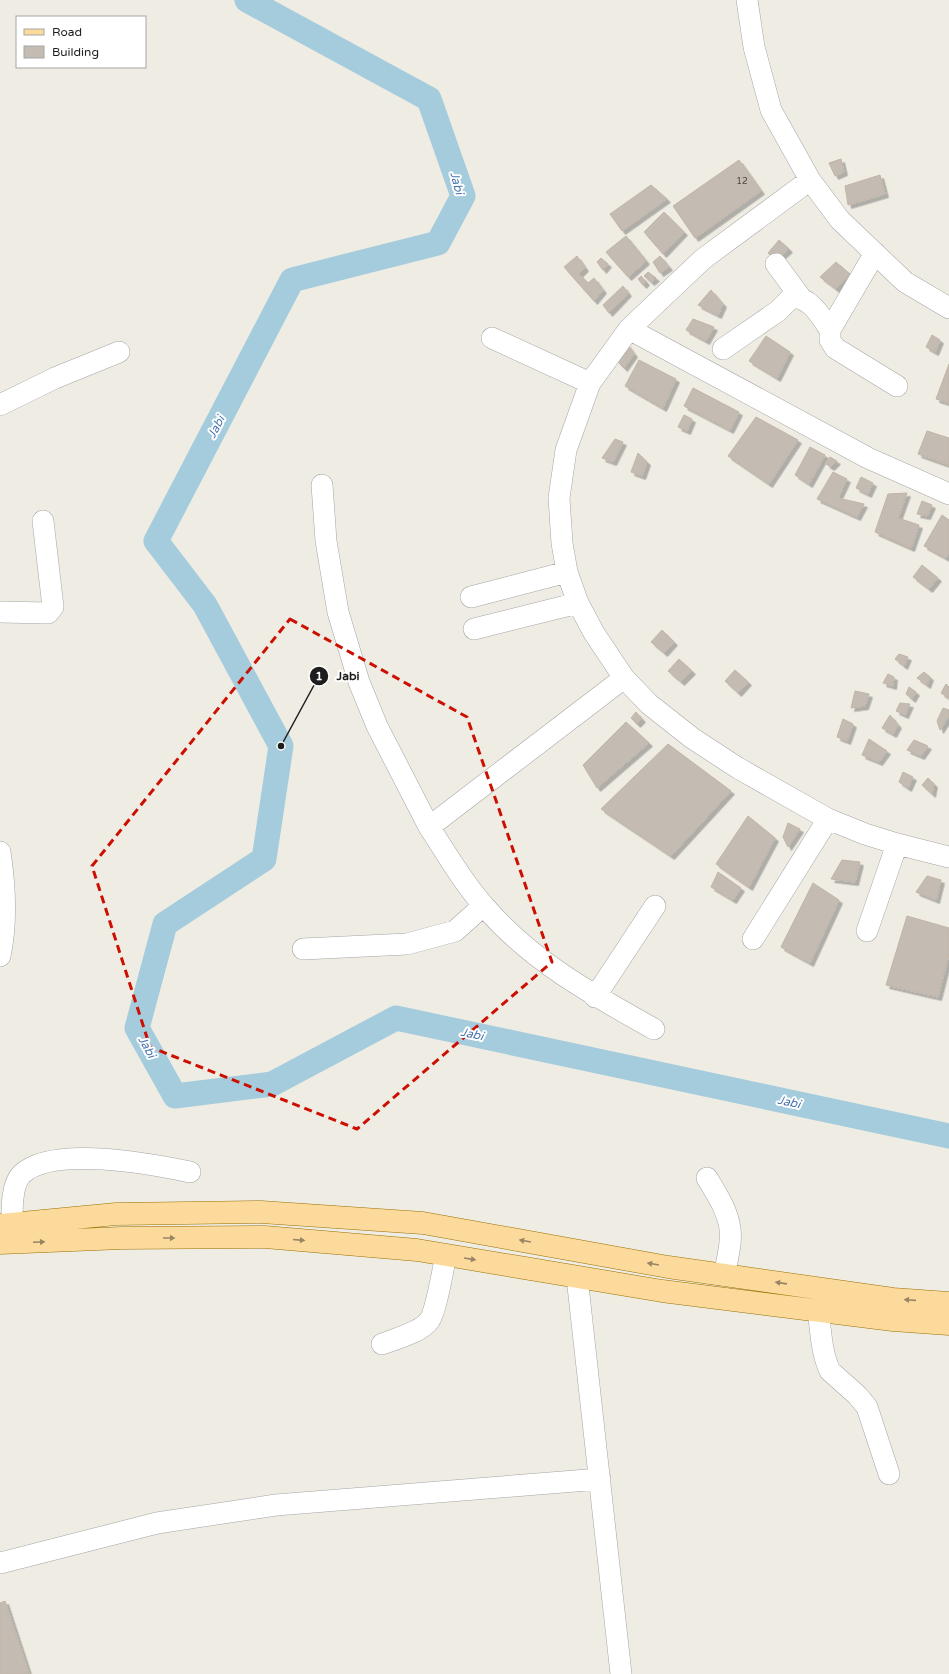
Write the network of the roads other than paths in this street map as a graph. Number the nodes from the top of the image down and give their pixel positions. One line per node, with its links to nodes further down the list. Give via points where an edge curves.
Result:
1 (747, 0): 2 (street, via 754,47 771,110)
2 (810, 180): 3 (street, via 840,220); 7 (street, via 703,259)
3 (875, 253): 6 (street, via 905,282); 8 (street)
4 (776, 264): 5 (street)
5 (801, 298): 8 (street, via 818,312); 10 (street, via 792,298)
6 (949, 308)
7 (629, 329): 12 (street); 16 (street, via 868,458)
8 (830, 330): 13 (street, via 830,340 835,348)
9 (492, 338): 12 (street)
10 (723, 350)
11 (119, 352): 14 (street, via 55,378)
12 (590, 383): 18 (street, via 566,450 560,498 562,543)
13 (897, 386)
14 (0, 405)
15 (322, 484): 25 (street, via 326,541 338,612 359,682 377,726)
16 (949, 494)
17 (43, 521): 21 (street, via 53,607 48,613)
18 (568, 572): 19 (street); 20 (street)
19 (471, 597)
20 (578, 603): 22 (street); 23 (street, via 594,633)
21 (0, 612)
22 (474, 629)
23 (624, 678): 24 (street, via 649,704 692,738 738,768); 25 (street)
24 (828, 819): 26 (street); 32 (street)
25 (429, 827): 29 (street)
26 (897, 844): 28 (street); 31 (street)
27 (0, 852): 34 (street, via 3,870 4,937)
28 (949, 857)
29 (484, 906): 33 (street, via 455,931 407,944); 35 (street, via 526,948)
30 (655, 906): 35 (street)
31 (867, 931)
32 (753, 939)
33 (303, 949)
34 (0, 956)
35 (595, 997): 36 (street)
36 (654, 1029)
37 (190, 1172): 39 (street, via 98,1158 36,1164 21,1174)
38 (708, 1178): 42 (street, via 730,1228)
39 (6, 1225): 42 (main road, one-way to 39, via 423,1223 261,1212 116,1214)
40 (0, 1244): 41 (main road, one-way to 41, via 122,1238 264,1238 416,1250)
41 (446, 1255): 43 (main road, one-way to 43); 47 (street, via 429,1321 421,1328)
42 (724, 1275): 44 (main road, one-way to 42, via 893,1299)
43 (577, 1277): 45 (main road, via 662,1291); 49 (street)
44 (949, 1303)
45 (818, 1310): 46 (main road); 48 (street, via 824,1353 830,1371 863,1400)
46 (949, 1324)
47 (382, 1344)
48 (889, 1474)
49 (600, 1479): 50 (street, via 276,1505 157,1523); 51 (street)
50 (0, 1563)
51 (621, 1674)

